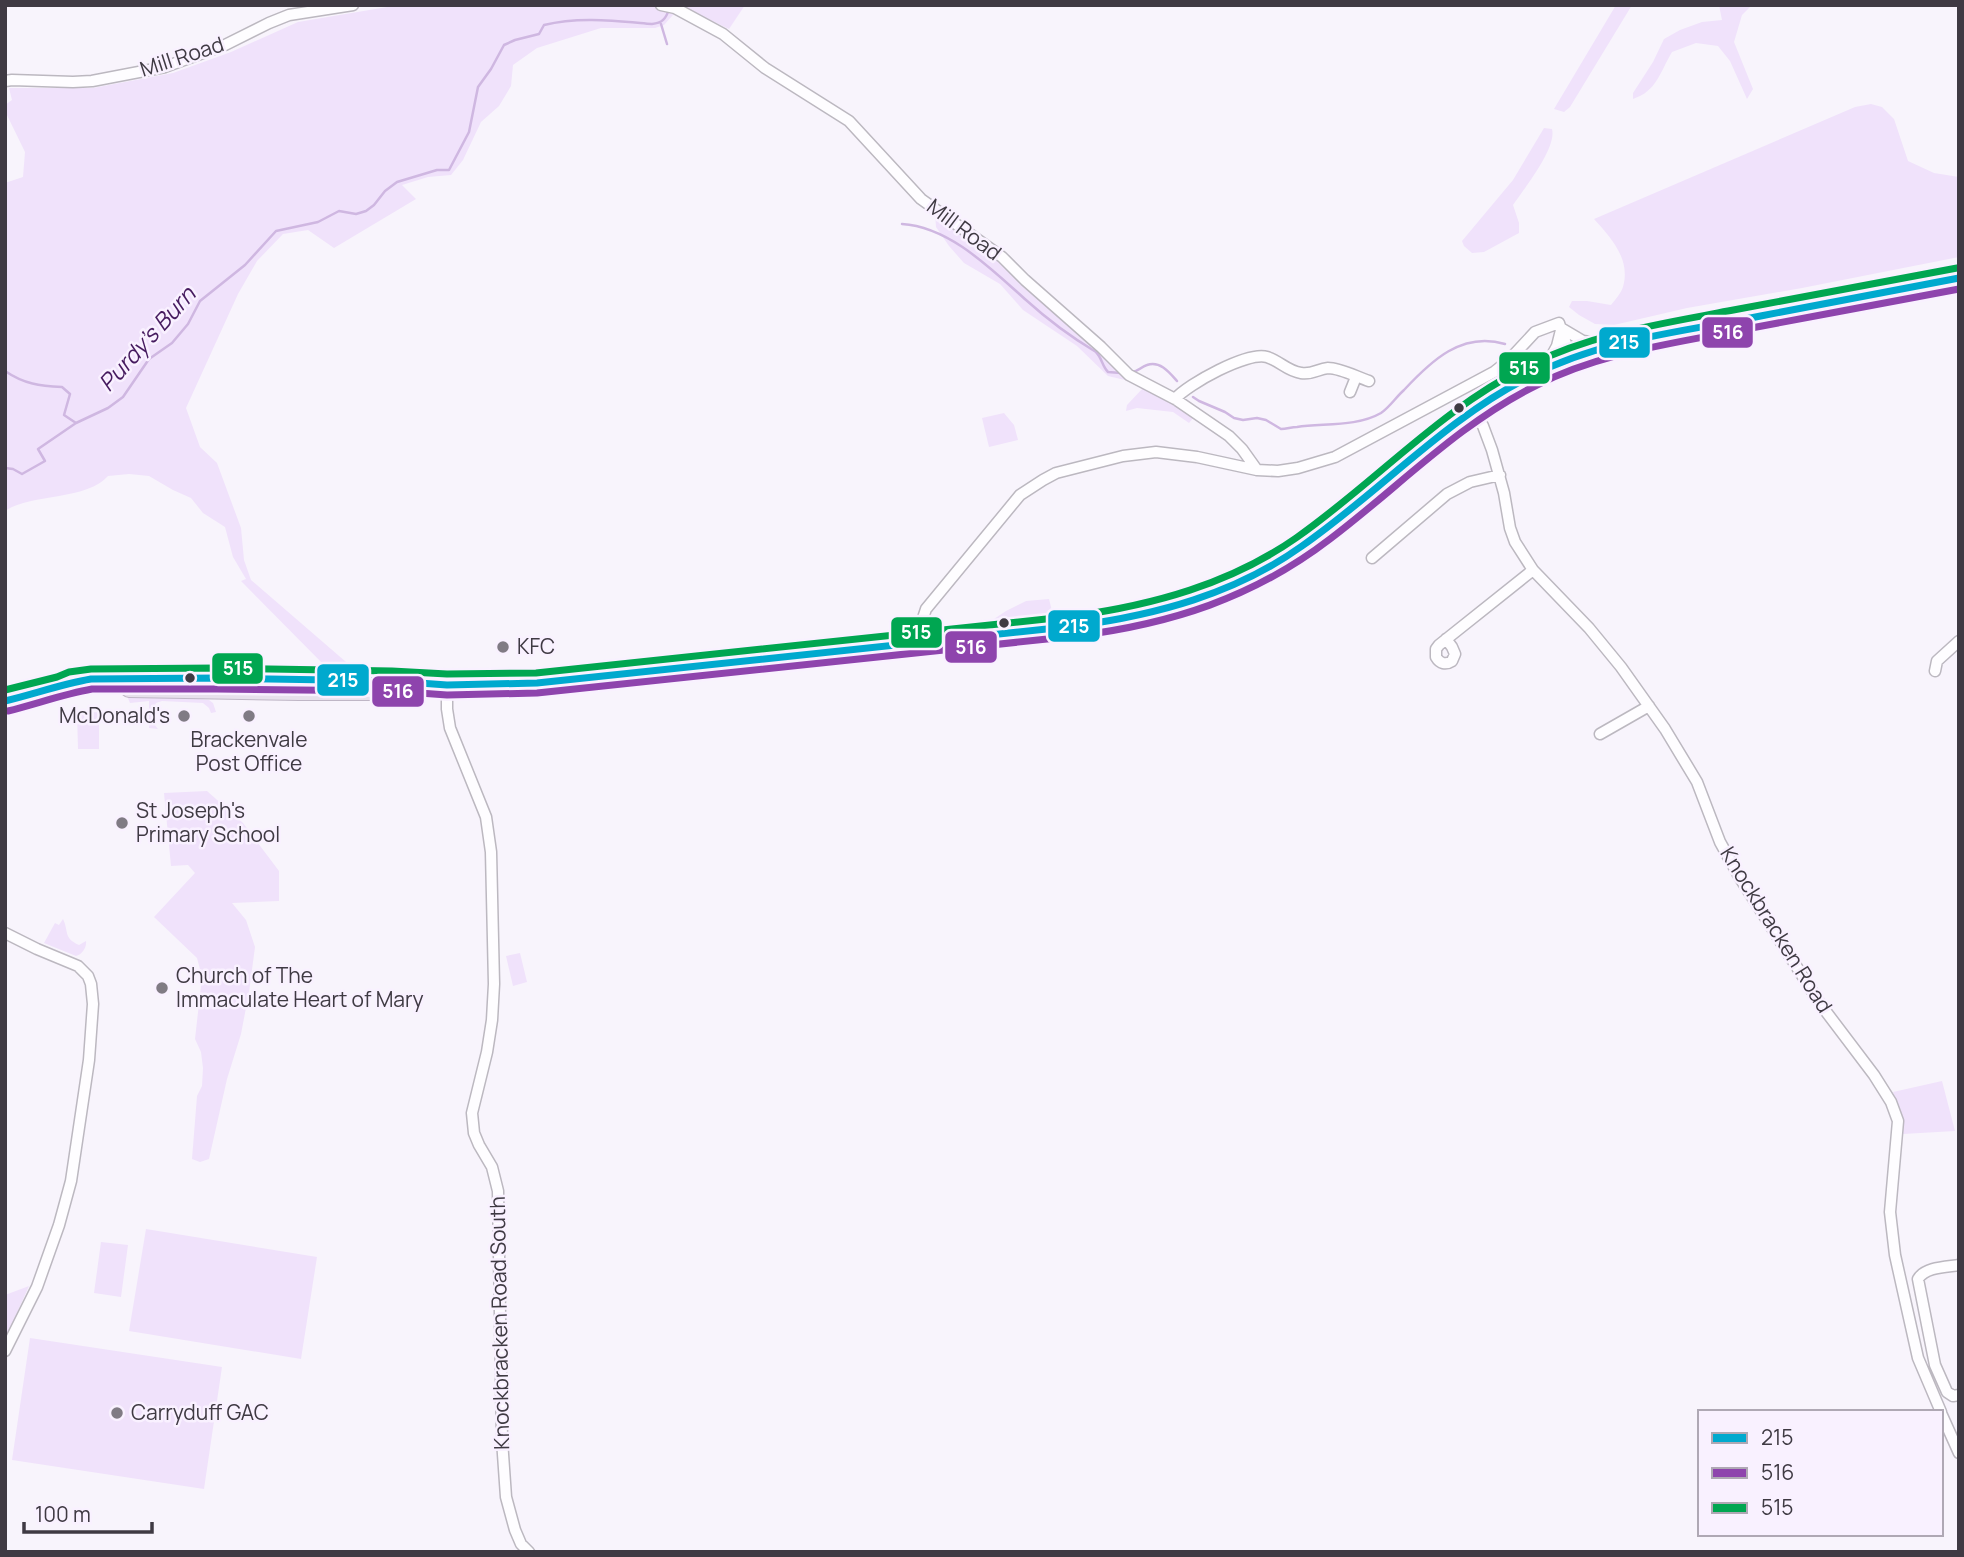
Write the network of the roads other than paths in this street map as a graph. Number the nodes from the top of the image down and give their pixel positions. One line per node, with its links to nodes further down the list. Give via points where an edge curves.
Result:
1 (353, 5): 3 (street, Mill Road)
2 (661, 5): 4 (street, Mill Road)
3 (321, 7): 5 (street, Mill Road, via 268,23 165,67 92,81)
4 (676, 7): 14 (street, Mill Road, via 849,121 921,199 1002,257 1129,375)
5 (5, 81)
6 (1959, 278): 8 (highway)
7 (1560, 326): 8 (street, via 1583,341); 9 (street); 10 (street, via 1557,346); 16 (street, via 1535,332 1494,372 1335,457 1298,468)
8 (1615, 345): 9 (highway)
9 (1572, 358): 10 (highway)
10 (1545, 370): 15 (highway)
11 (1356, 377): 12 (street); 13 (street); 14 (street, via 1331,368 1297,373 1258,357 1204,377)
12 (1369, 381)
13 (1350, 392)
14 (1175, 399): 16 (street, Mill Road, via 1229,436)
15 (1473, 410): 17 (street, Knockbracken Road); 22 (highway, via 1304,546 1216,593 1127,619)
16 (1257, 470): 22 (street, via 1156,452 1056,473 1020,495 926,609)
17 (1500, 475): 18 (street, via 1470,482 1447,494); 19 (street, Knockbracken Road, via 1510,528)
18 (1372, 558)
19 (1533, 570): 20 (street); 29 (street, Knockbracken Road, via 1589,628)
20 (1446, 639)
21 (1959, 641): 23 (street, via 1936,666)
22 (924, 643): 25 (highway, via 537,683)
23 (1926, 656)
24 (234, 679): 25 (highway); 26 (highway, via 91,679); 27 (highway, via 337,686)
25 (447, 685): 27 (highway, via 433,692); 38 (street, Knockbracken Road South, via 450,728 486,817 492,852 492,1020 472,1123 498,1191 506,1497 515,1530)
26 (60, 687): 27 (highway); 28 (highway)
27 (342, 692)
28 (5, 701)
29 (1649, 706): 30 (street); 35 (street, Knockbracken Road, via 1692,773 1740,878 1813,993 1891,1102 1898,1121 1890,1205 1893,1244 1918,1358)
30 (1600, 734)
31 (5, 933): 33 (street, via 78,966 88,976 93,1004 71,1181 37,1287)
32 (1959, 1265): 34 (street, via 1925,1271 1918,1279 1936,1364 1947,1392)
33 (5, 1351)
34 (1959, 1395)
35 (1940, 1410)
36 (1943, 1417): 37 (street, Knockbracken Road)
37 (1959, 1453)
38 (529, 1552)

